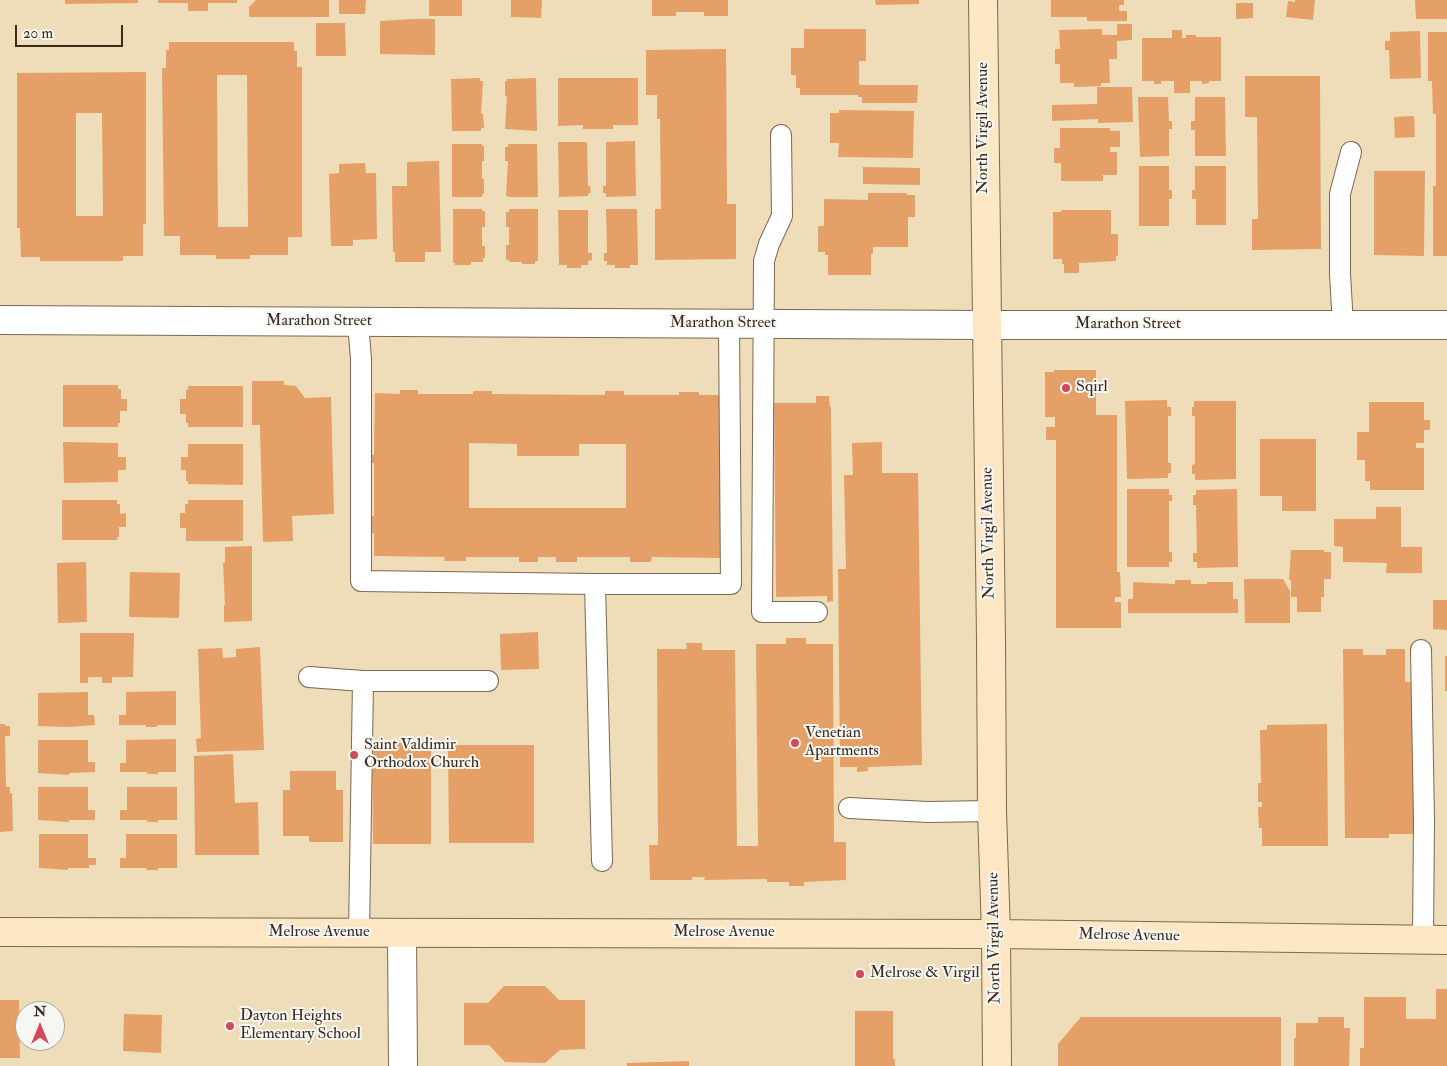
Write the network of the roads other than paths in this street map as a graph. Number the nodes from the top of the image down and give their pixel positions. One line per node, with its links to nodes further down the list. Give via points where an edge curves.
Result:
1 (983, 0): 8 (main road, North Virgil Avenue)
2 (781, 136): 7 (lane, via 782,216 764,261)
3 (1351, 152): 9 (lane, via 1340,194)
4 (0, 320): 5 (street, Marathon Street)
5 (358, 322): 6 (street, Marathon Street); 11 (lane, via 361,359 361,581)
6 (729, 324): 7 (street, Marathon Street); 11 (lane, via 731,584)
7 (763, 324): 8 (street, Marathon Street); 12 (lane, via 762,612)
8 (986, 325): 9 (street, Marathon Street); 18 (main road, North Virgil Avenue)
9 (1343, 325): 10 (street, Marathon Street)
10 (1447, 325)
11 (595, 584): 19 (lane)
12 (816, 612)
13 (1421, 650): 24 (lane, via 1424,821)
14 (309, 676): 15 (lane)
15 (363, 681): 16 (lane); 21 (lane)
16 (488, 681)
17 (849, 808): 18 (lane)
18 (992, 811): 23 (main road, North Virgil Avenue)
19 (602, 861)
20 (0, 932): 21 (main road, Melrose Avenue)
21 (359, 933): 22 (main road, Melrose Avenue)
22 (402, 933): 23 (main road, Melrose Avenue); 25 (street)
23 (996, 934): 24 (main road, Melrose Avenue); 26 (main road, North Virgil Avenue)
24 (1435, 940)
25 (403, 1066)
26 (997, 1066)

